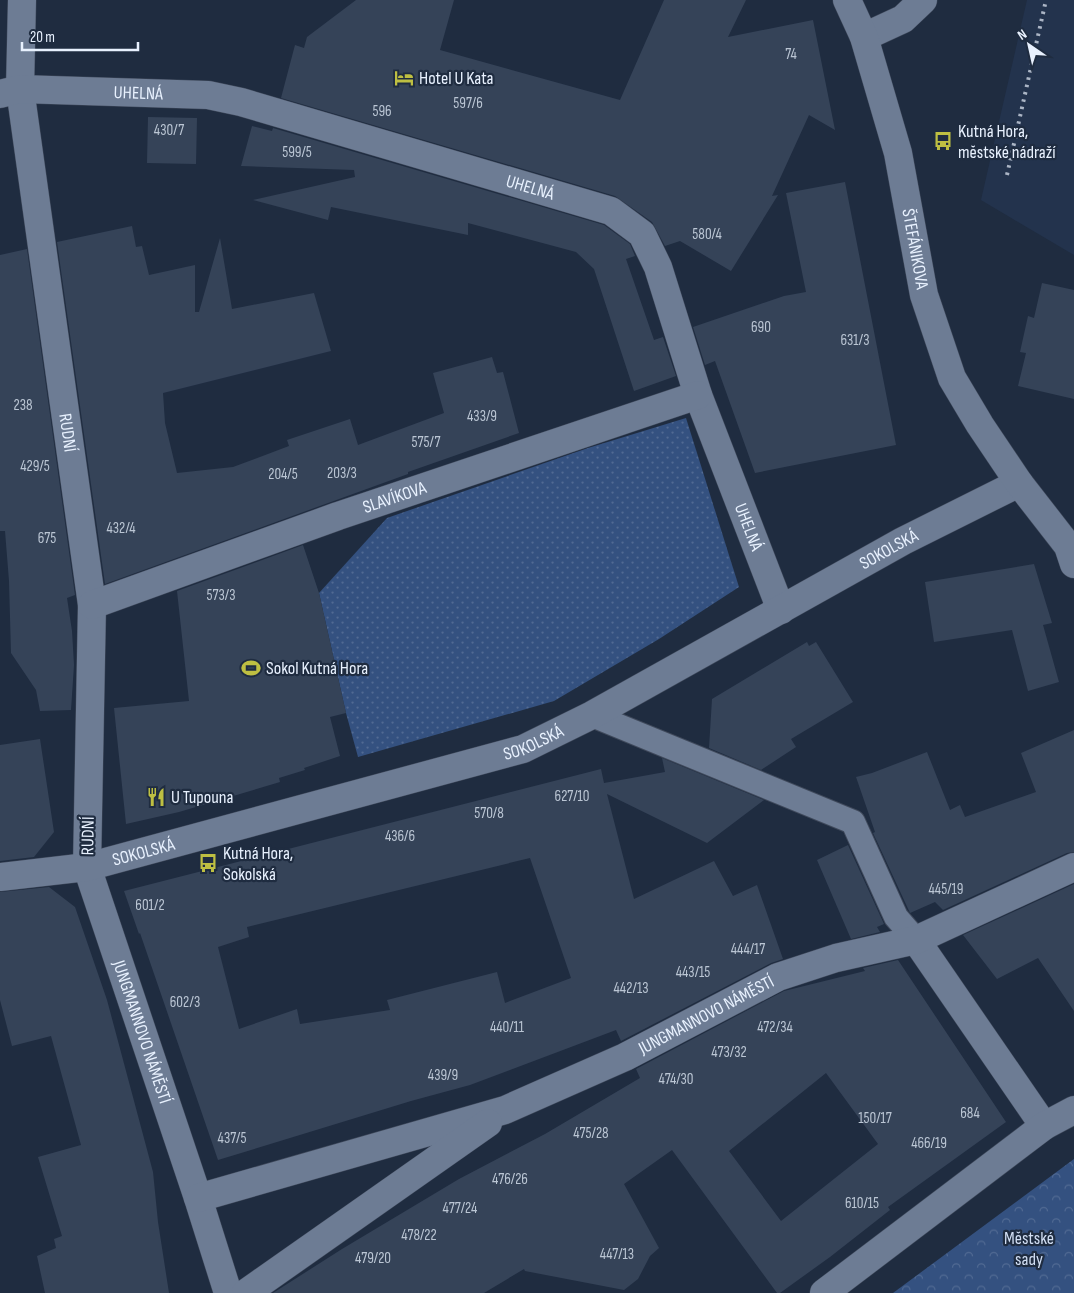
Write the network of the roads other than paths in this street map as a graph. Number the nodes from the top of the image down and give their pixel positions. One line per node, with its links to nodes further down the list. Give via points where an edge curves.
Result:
1 (22, 0): 5 (street, RUDNÍ)
2 (846, 0): 4 (street, ŠTEFÁNIKOVA)
3 (923, 0): 4 (street, via 903,19)
4 (864, 37): 7 (street, ŠTEFÁNIKOVA, via 898,153 924,296 952,378)
5 (10, 91): 6 (street, UHELNÁ, via 208,95 611,211 642,234 658,267); 9 (street, RUDNÍ)
6 (698, 395): 9 (street, SLAVÍKOVA, via 338,516); 10 (street, UHELNÁ)
7 (1019, 483): 8 (street, ŠTEFÁNIKOVA); 10 (street, SOKOLSKÁ, via 903,541)
8 (1072, 551)
9 (92, 605): 12 (street, RUDNÍ)
10 (781, 610): 11 (street, SOKOLSKÁ)
11 (592, 715): 12 (street, SOKOLSKÁ, via 523,748); 15 (street, via 853,822 896,917)
12 (87, 867): 14 (street, SOKOLSKÁ); 19 (street, JUNGMANNOVO NÁMĚSTÍ)
13 (1074, 867): 15 (street, JUNGMANNOVO NÁMĚSTÍ)
14 (0, 877)
15 (916, 940): 16 (street, JUNGMANNOVO NÁMĚSTÍ, via 836,958 778,977 625,1057); 18 (street)
16 (505, 1110): 19 (street, JUNGMANNOVO NÁMĚSTÍ); 21 (street, JUNGMANNOVO NÁMĚSTÍ)
17 (1074, 1110): 18 (street)
18 (1044, 1126): 22 (street)
19 (198, 1198): 20 (street, JUNGMANNOVO NÁMĚSTÍ)
20 (228, 1293)
21 (246, 1293)
22 (824, 1293)

